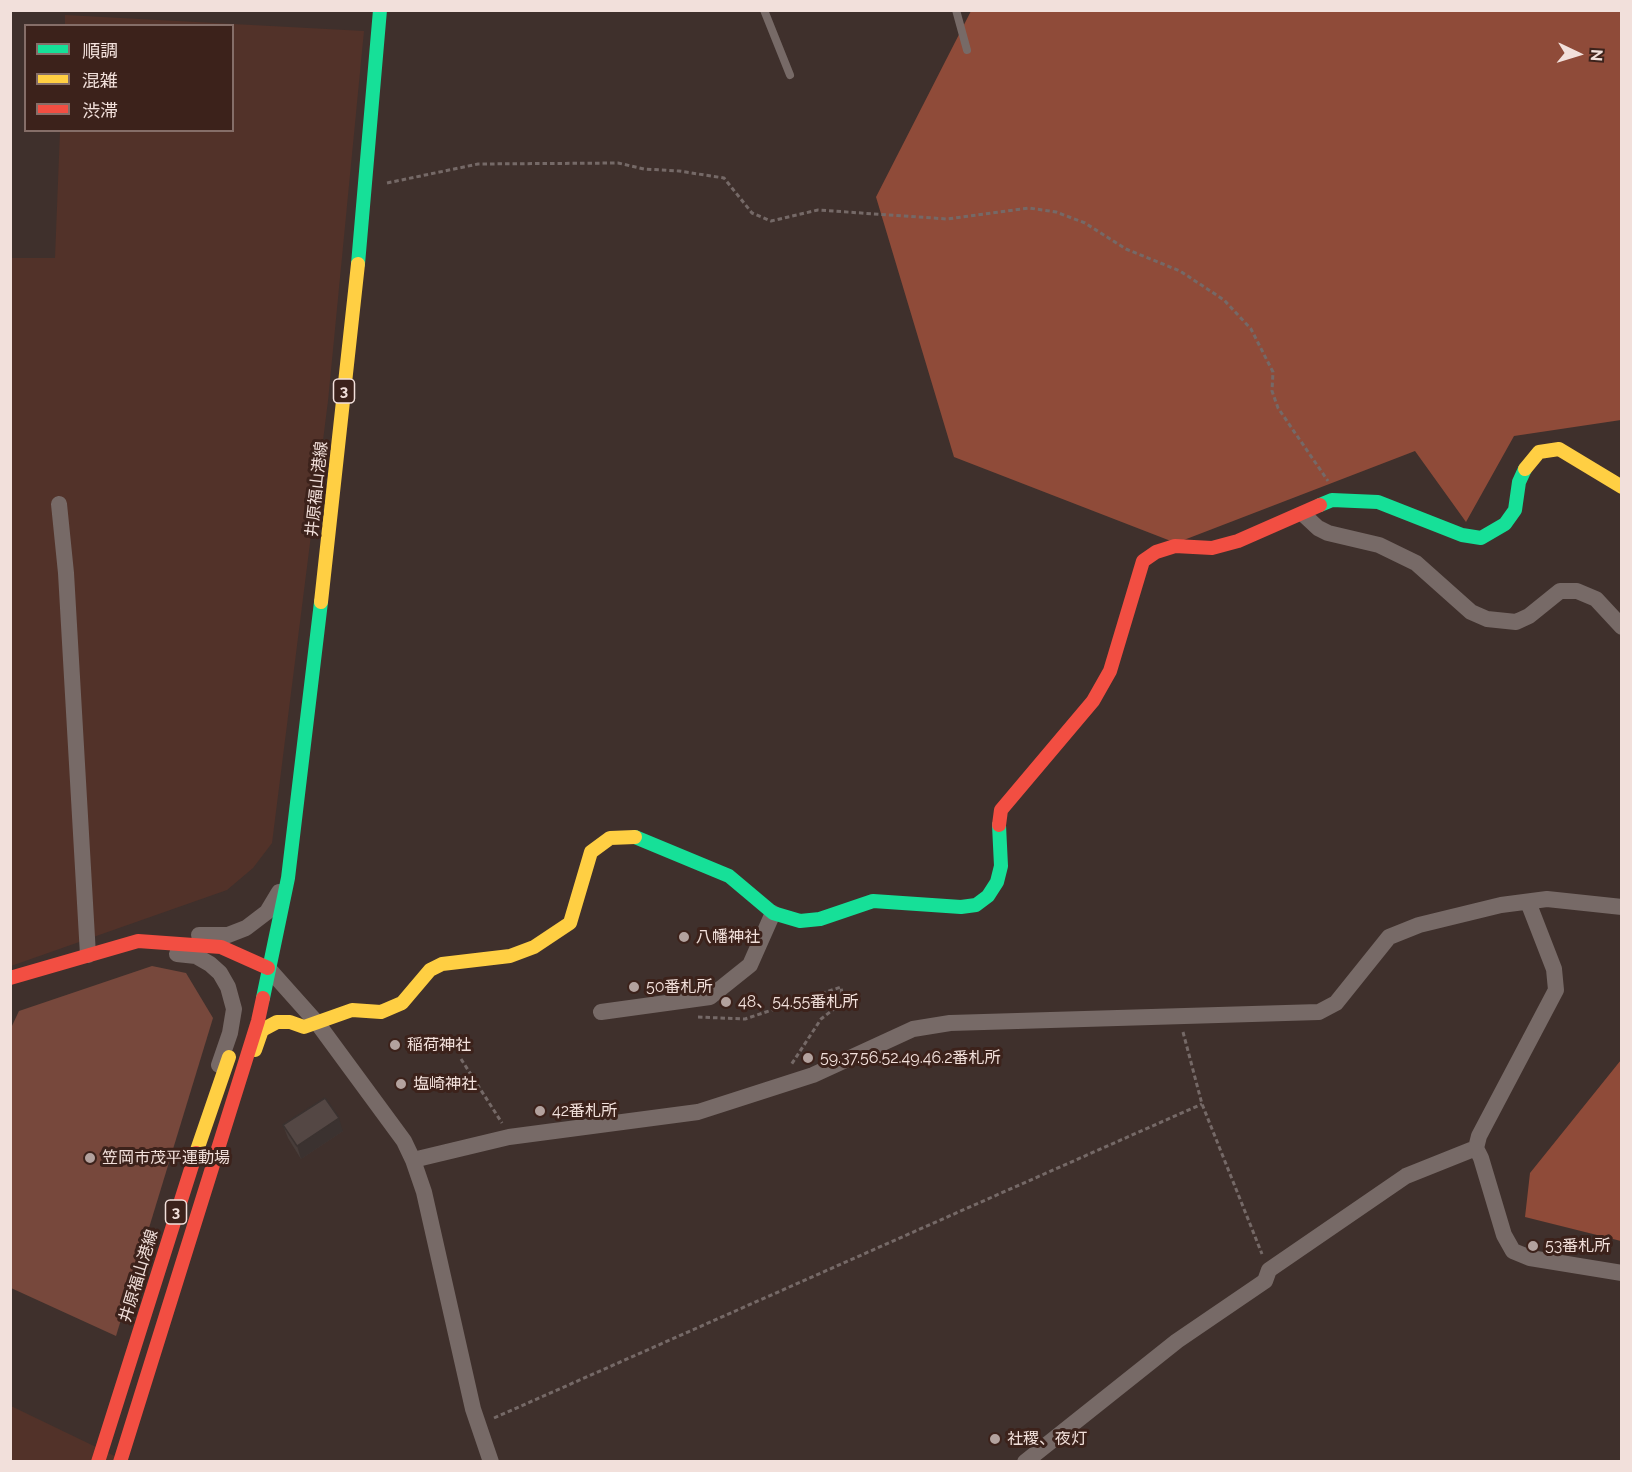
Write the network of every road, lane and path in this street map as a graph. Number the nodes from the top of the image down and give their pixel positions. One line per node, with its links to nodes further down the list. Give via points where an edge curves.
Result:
1 (380, 10): 6 (street, 井原福山港線 / 3)
2 (764, 10): 5 (lane)
3 (956, 10): 4 (lane)
4 (967, 50)
5 (790, 75)
6 (367, 182): 8 (path, via 423,177 478,164 618,163 724,178 752,213 771,221 818,210 946,219 1029,208 1056,212 1208,287 1251,328 1273,372 1272,391 1278,408 1328,480); 12 (street, 井原福山港線 / 3)
7 (1622, 487): 8 (street, via 1559,449 1539,452 1526,465 1515,510 1505,524 1481,538 1462,535 1378,502)
8 (1332, 500): 10 (street)
9 (58, 504): 17 (street, via 66,573)
10 (1304, 514): 11 (street, via 1328,533 1379,544 1416,563 1471,612 1487,619 1516,622 1560,591 1576,591 1596,599); 15 (street, via 1238,542 1212,548 1175,546 1143,561 1110,671 1093,701 1001,810 1001,866 997,882 976,905 873,901 820,919 800,921)
11 (1622, 627)
12 (288, 878): 16 (street, via 267,912 246,928 213,936 154,932); 18 (street, 井原福山港線 / 3)
13 (1528, 902): 14 (street, via 1547,899); 22 (street, via 1419,925 1389,937 1336,1003 1319,1012); 30 (street, via 1554,969 1556,990)
14 (1622, 907)
15 (773, 913): 20 (street, via 750,965 710,997); 23 (street, via 729,876 635,837 610,838 591,852 570,923 534,947 510,956 442,964 430,970 402,1003 381,1012 343,1012)
16 (138, 941): 17 (street); 18 (street, via 221,947); 27 (street, via 159,952 196,956 220,973 228,987 233,1017 213,1082)
17 (88, 955): 19 (street)
18 (268, 968): 23 (street); 25 (street, 井原福山港線 / 3, via 258,1021); 27 (street, 井原福山港線 / 3, via 252,998)
19 (10, 978)
20 (601, 1012)
21 (690, 1016): 26 (path, via 745,1019 841,987 843,1002 821,1019 790,1067)
22 (1179, 1016): 26 (street, via 950,1023 913,1029); 28 (path)
23 (318, 1024): 25 (street, via 304,1027 277,1022 262,1030 248,1069); 31 (street, via 404,1141)
24 (461, 1059): 29 (path)
25 (240, 1079): 36 (street, 井原福山港線 / 3)
26 (791, 1083): 29 (street, via 698,1112)
27 (214, 1097): 35 (street, 井原福山港線 / 3)
28 (1202, 1104): 32 (path); 34 (path)
29 (509, 1137): 31 (street)
30 (1476, 1148): 32 (street, via 1406,1176); 33 (street, via 1504,1235 1514,1251 1530,1258)
31 (413, 1160): 34 (street, via 424,1192)
32 (1269, 1270): 38 (street, via 1265,1281 1177,1341)
33 (1622, 1273)
34 (477, 1426): 37 (street)
35 (98, 1461)
36 (120, 1461)
37 (491, 1461)
38 (1025, 1461)

